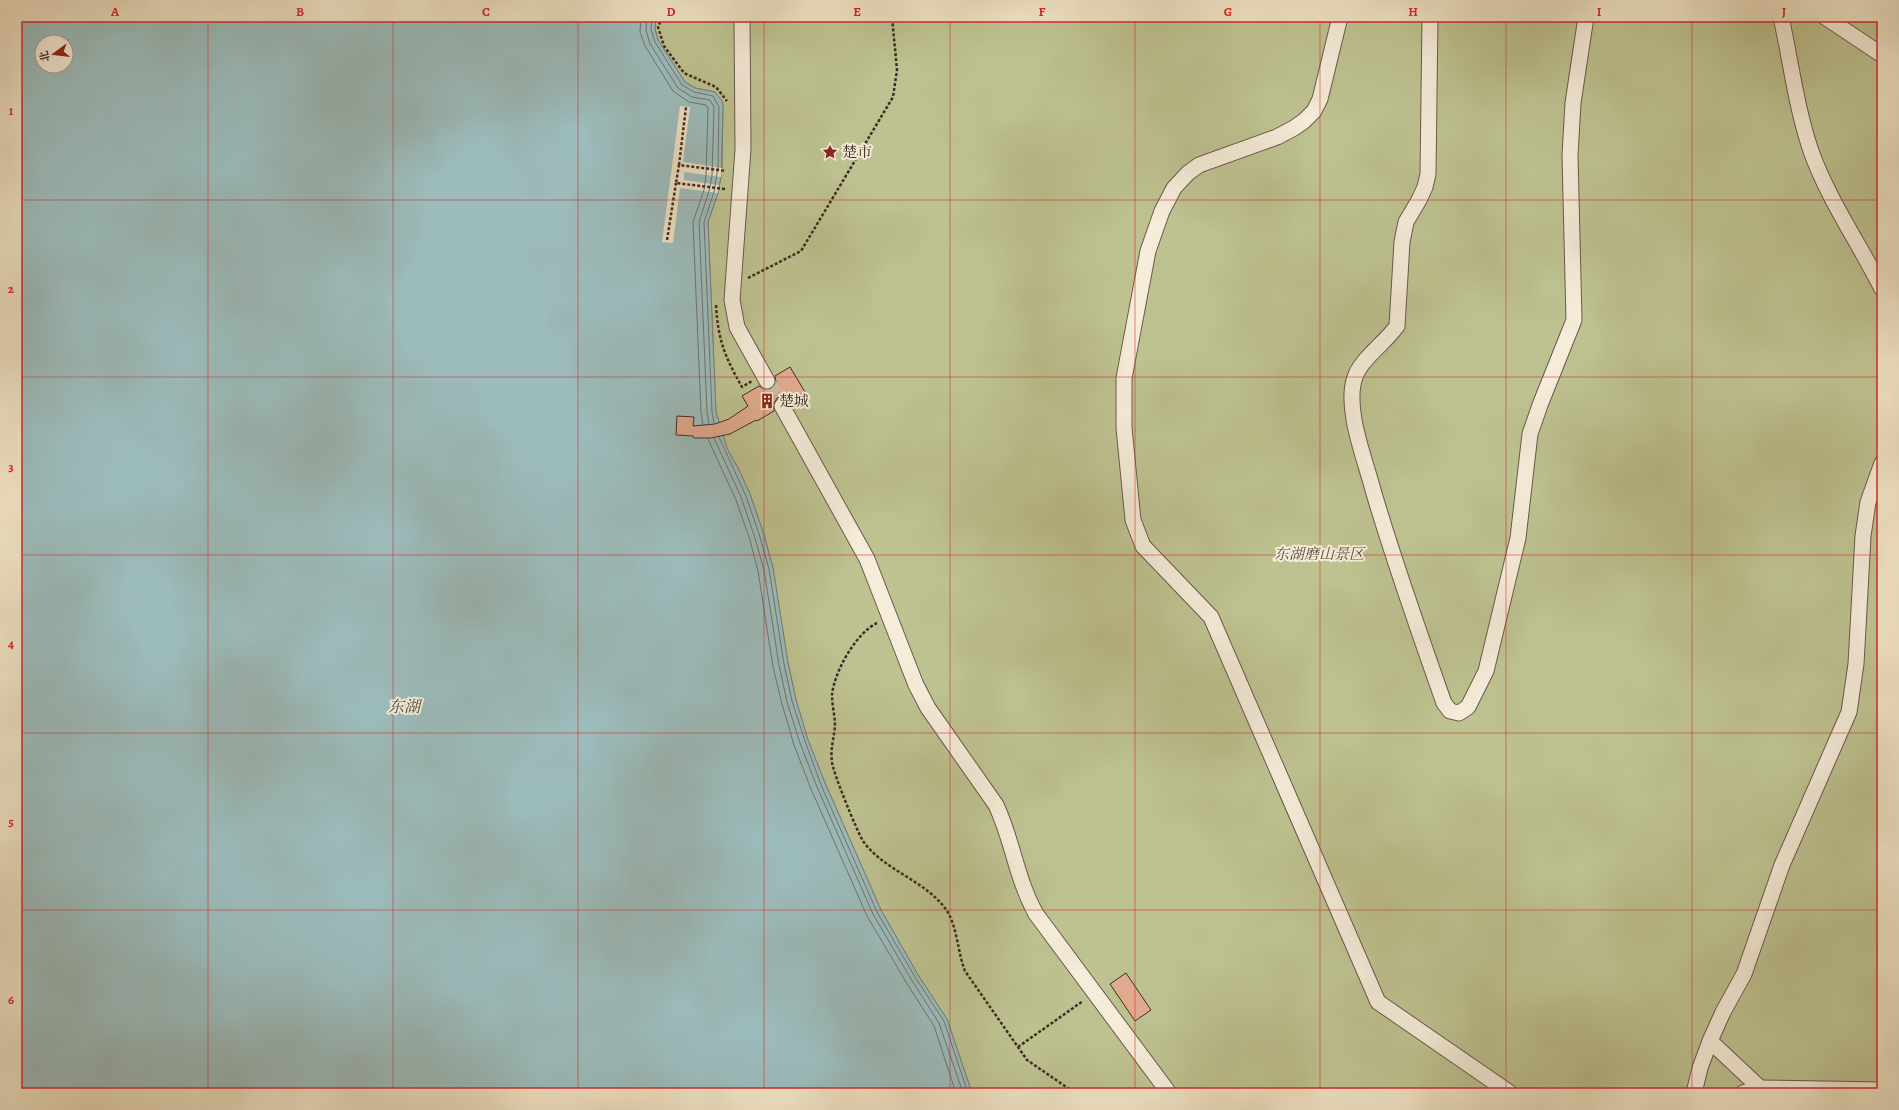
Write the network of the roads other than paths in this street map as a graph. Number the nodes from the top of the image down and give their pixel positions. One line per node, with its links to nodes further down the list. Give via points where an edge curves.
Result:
1 (742, 17): 9 (lane, via 743,149 732,287 737,327)
2 (1340, 17): 16 (lane, via 1320,99 1304,122 1277,137 1200,165 1179,180 1162,211 1148,251 1124,378 1124,428 1133,520 1143,546 1210,617 1378,1002)
3 (1430, 17): 4 (lane, via 1428,174 1422,194 1406,222 1403,235 1397,326 1361,365 1355,377 1352,408 1398,572 1444,703 1450,711 1459,713 1468,707 1486,671 1518,538 1530,434 1574,320 1570,155 1573,103)
4 (1586, 17)
5 (1781, 17): 8 (lane, via 1800,118 1812,152 1829,190)
6 (1825, 17): 7 (lane)
7 (1882, 55)
8 (1882, 289)
9 (765, 378)
10 (782, 406): 15 (lane, via 867,559 916,685 928,708 1002,817 1027,899)
11 (1882, 463): 12 (lane, via 1868,502 1863,536 1856,664 1850,712 1782,865 1744,974)
12 (1710, 1041): 13 (lane); 17 (lane)
13 (1760, 1088): 14 (lane); 18 (lane)
14 (1882, 1090)
15 (1169, 1093)
16 (1510, 1093)
17 (1694, 1093)
18 (1743, 1093)

